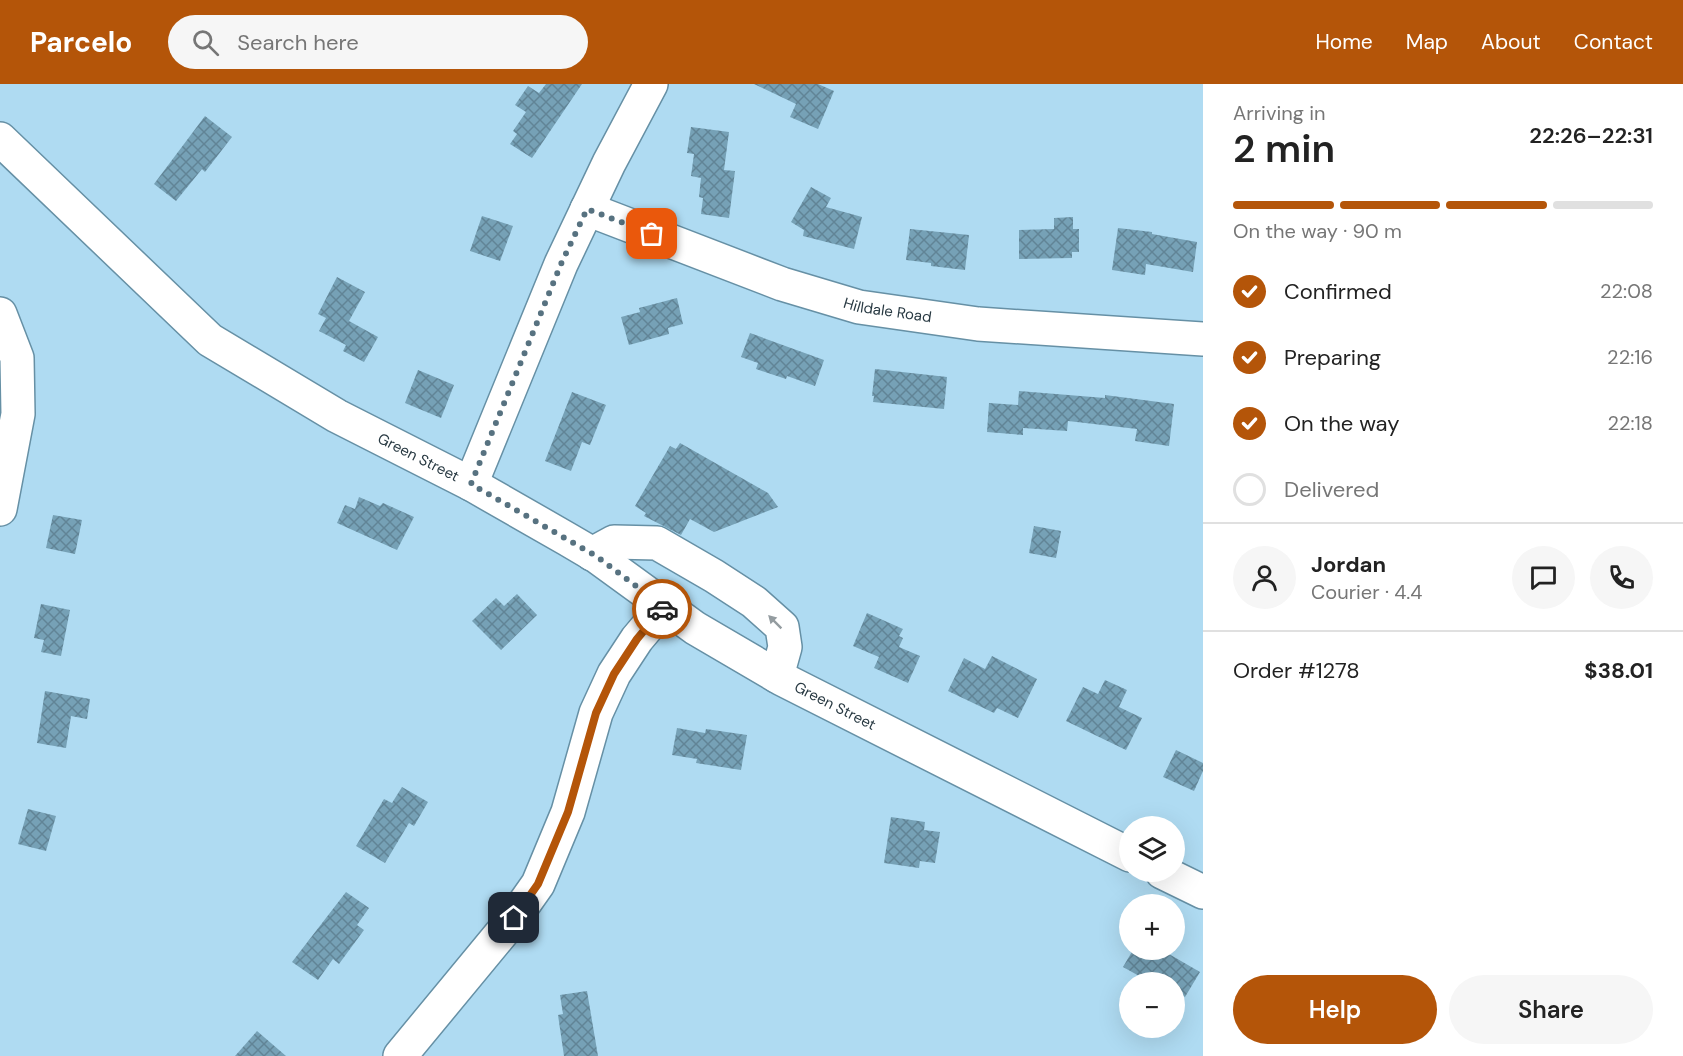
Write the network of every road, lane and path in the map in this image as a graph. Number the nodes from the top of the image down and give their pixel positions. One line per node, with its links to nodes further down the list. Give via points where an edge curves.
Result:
1 (651, 84): 3 (street)
2 (0, 139): 6 (street, Green Street, via 210,340 337,416)
3 (587, 209): 5 (street, Hilldale Road, via 782,284 859,307 978,324); 6 (street)
4 (0, 314): 7 (street, via 17,358 18,403)
5 (1203, 339)
6 (471, 484): 8 (street, Green Street)
7 (0, 509)
8 (592, 554): 9 (street, Green Street); 10 (street, one-way to 8, via 785,647 782,627 754,602 657,543 614,542)
9 (664, 607): 10 (street, Green Street); 14 (street, via 614,674 596,713 568,812 538,884)
10 (777, 676): 11 (street, Green Street)
11 (1119, 849)
12 (1182, 882): 13 (street)
13 (1203, 892)
14 (400, 1056)

